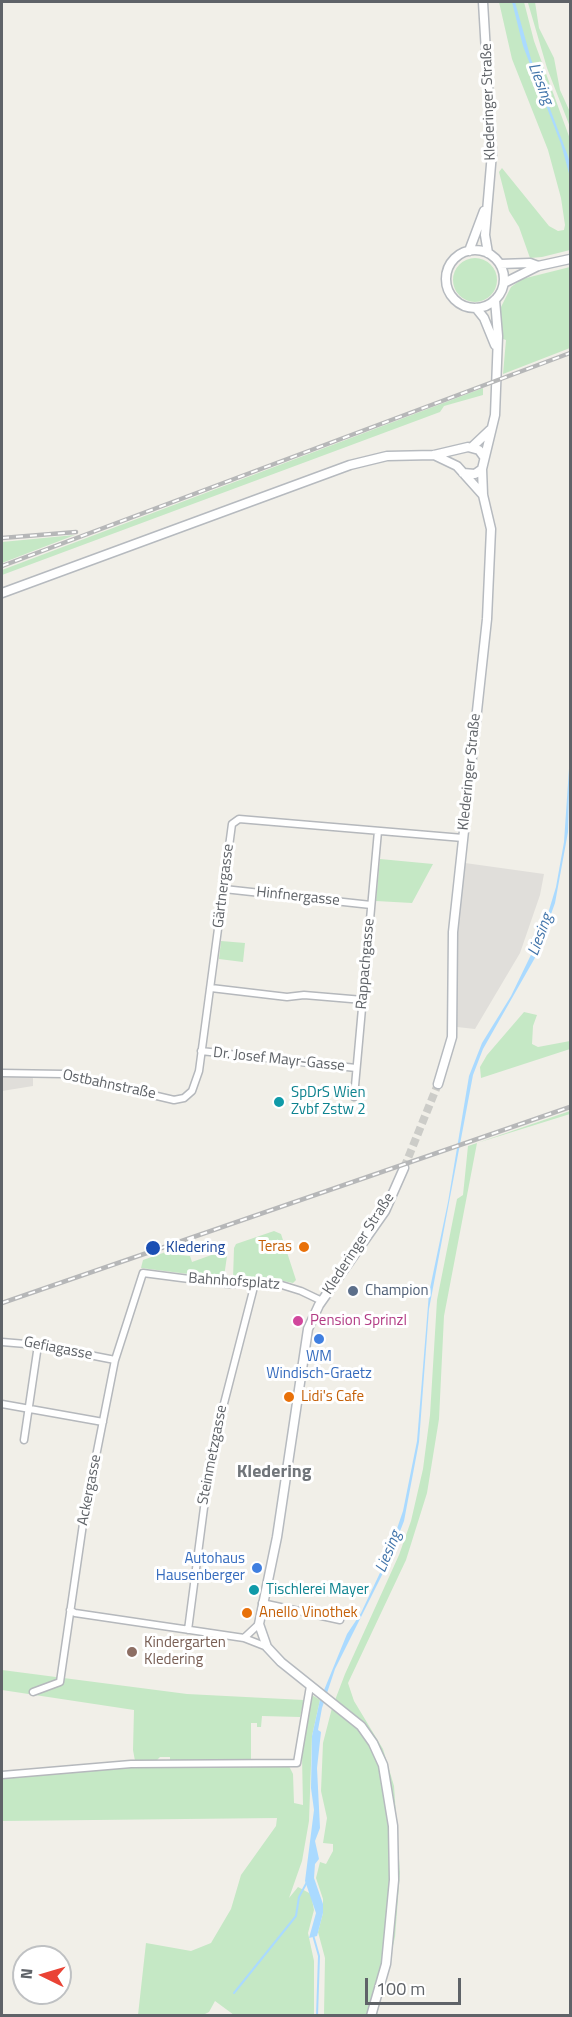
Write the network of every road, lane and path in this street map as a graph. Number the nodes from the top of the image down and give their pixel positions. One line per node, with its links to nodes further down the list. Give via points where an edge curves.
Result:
1 (483, 2): 2 (main road, Klederinger Straße, via 492,142)
2 (488, 202): 3 (main road, Klederinger Straße); 4 (main road, Klederinger Straße)
3 (469, 251): 4 (main road); 10 (main road, via 450,264 446,284 458,303)
4 (488, 253): 6 (main road)
5 (568, 259): 7 (main road)
6 (500, 264): 7 (main road); 8 (main road)
7 (538, 266): 8 (main road)
8 (504, 283): 9 (main road)
9 (495, 300): 10 (main road); 11 (main road)
10 (476, 308): 11 (main road)
11 (496, 347): 12 (main road, via 495,415)
12 (490, 430): 13 (main road); 16 (main road)
13 (472, 447): 14 (main road); 16 (main road)
14 (460, 451): 15 (main road); 17 (main road, via 456,458)
15 (434, 455): 17 (main road); 20 (main road, via 387,456 340,468)
16 (484, 457): 18 (main road)
17 (460, 469): 18 (main road, via 475,474); 19 (main road, Klederinger Straße)
18 (482, 469): 19 (main road, Klederinger Straße)
19 (483, 495): 22 (main road, Klederinger Straße, via 491,529 486,619)
20 (2, 593)
21 (378, 831): 22 (street, Gärtnergasse); 23 (street, Gärtnergasse, via 239,819 232,824); 24 (street, Rappachgasse)
22 (463, 838): 31 (main road, Klederinger Straße, via 453,932 453,1027)
23 (224, 889): 24 (street, Hinfnergasse); 25 (street, Gärtnergasse)
24 (371, 905): 26 (street, Rappachgasse)
25 (211, 988): 26 (street, via 287,998 304,995); 27 (street, Gärtnergasse)
26 (363, 1000): 28 (street, Rappachgasse)
27 (201, 1051): 28 (street, Dr. Josef Mayr-Gasse); 29 (street, Gärtnergasse)
28 (356, 1068): 32 (street, Rappachgasse)
29 (199, 1071): 30 (street, Ostbahnstraße, via 192,1091 174,1100 63,1074)
30 (2, 1073)
31 (438, 1083)
32 (354, 1097)
33 (404, 1168): 36 (main road, Klederinger Straße, via 385,1211)
34 (143, 1273): 35 (street, Bahnhofsplatz, via 228,1284); 39 (street, Ackergasse)
35 (255, 1283): 36 (street, Bahnhofsplatz, via 291,1287); 48 (street, Steinmetzgasse, via 211,1454)
36 (322, 1301): 44 (main road, Klederinger Straße, via 308,1329 277,1537)
37 (2, 1342): 38 (street, Gefiagasse)
38 (38, 1345): 39 (street, Gefiagasse); 41 (street)
39 (115, 1360): 42 (street, Ackergasse)
40 (2, 1404): 41 (street)
41 (28, 1408): 42 (street); 43 (street)
42 (103, 1422): 45 (street, Ackergasse)
43 (24, 1440)
44 (262, 1602): 46 (street); 47 (main road, Klederinger Straße)
45 (70, 1610): 48 (street); 52 (street, Ackergasse, via 60,1682)
46 (340, 1620)
47 (259, 1624): 49 (street); 50 (main road, Klederinger Straße)
48 (188, 1630): 49 (street)
49 (244, 1638): 50 (street)
50 (267, 1647): 51 (main road, Klederinger Straße)
51 (312, 1688): 53 (street, via 297,1763 131,1764); 54 (main road, Klederinger Straße, via 355,1720 373,1743 383,1766 390,1803 394,1855 390,1928 386,1964)
52 (33, 1692)
53 (2, 1775)
54 (371, 2016)

